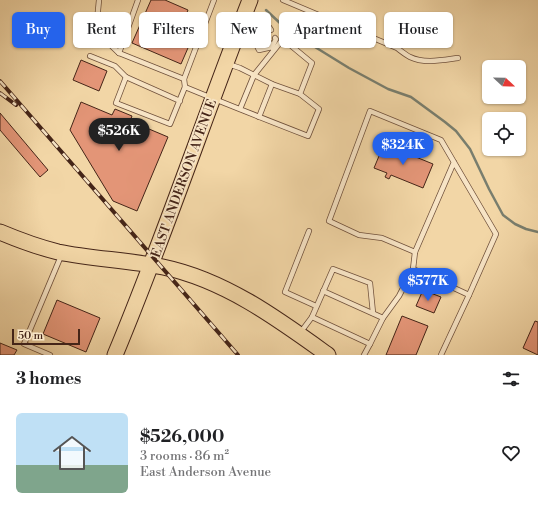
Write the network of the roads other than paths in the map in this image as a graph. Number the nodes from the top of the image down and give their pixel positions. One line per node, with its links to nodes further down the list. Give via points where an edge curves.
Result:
1 (99, 0): 12 (lane, via 96,31)
2 (138, 0): 12 (lane)
3 (214, 0): 18 (lane)
4 (250, 0): 6 (main road, EAST ANDERSON AVENUE)
5 (283, 0): 14 (lane, via 397,48 419,60 442,61)
6 (245, 12)
7 (275, 38): 11 (lane)
8 (271, 46): 11 (lane)
9 (231, 48): 15 (main road, EAST ANDERSON AVENUE)
10 (258, 48): 11 (lane)
11 (273, 49): 16 (lane); 21 (lane, via 283,38 312,63)
12 (119, 53): 18 (lane)
13 (90, 56): 17 (lane, via 115,66)
14 (458, 58)
15 (225, 63): 16 (lane); 22 (main road, EAST ANDERSON AVENUE)
16 (254, 75): 19 (lane); 24 (lane)
17 (126, 77): 23 (lane); 23 (lane, via 116,103 170,124)
18 (184, 79): 20 (lane)
19 (272, 84): 21 (lane); 25 (lane)
20 (185, 87): 22 (lane); 23 (lane)
21 (300, 94): 25 (lane, via 319,109 308,136)
22 (212, 98): 24 (lane); 31 (main road, EAST ANDERSON AVENUE)
23 (180, 100)
24 (240, 109): 25 (lane)
25 (260, 117)
26 (454, 162): 29 (lane); 29 (lane, via 440,140 370,111 329,222 358,235 382,238); 34 (lane, via 496,234)
27 (0, 232): 30 (main road)
28 (309, 232): 35 (lane, via 285,292)
29 (415, 252): 32 (lane)
30 (63, 253): 31 (main road); 41 (lane, via 24,344)
31 (152, 266): 39 (main road, via 176,270 235,294); 42 (main road, EAST ANDERSON AVENUE)
32 (413, 269): 34 (lane); 38 (lane)
33 (323, 291): 35 (lane); 36 (lane); 36 (lane, via 333,269 370,283)
34 (469, 295): 45 (lane)
35 (316, 306): 37 (lane)
36 (373, 313): 38 (lane)
37 (312, 317): 39 (lane); 40 (lane)
38 (384, 318): 40 (lane)
39 (300, 334): 43 (main road)
40 (370, 344): 44 (lane)
41 (50, 355)
42 (115, 355)
43 (328, 355)
44 (364, 355)
45 (441, 355)

